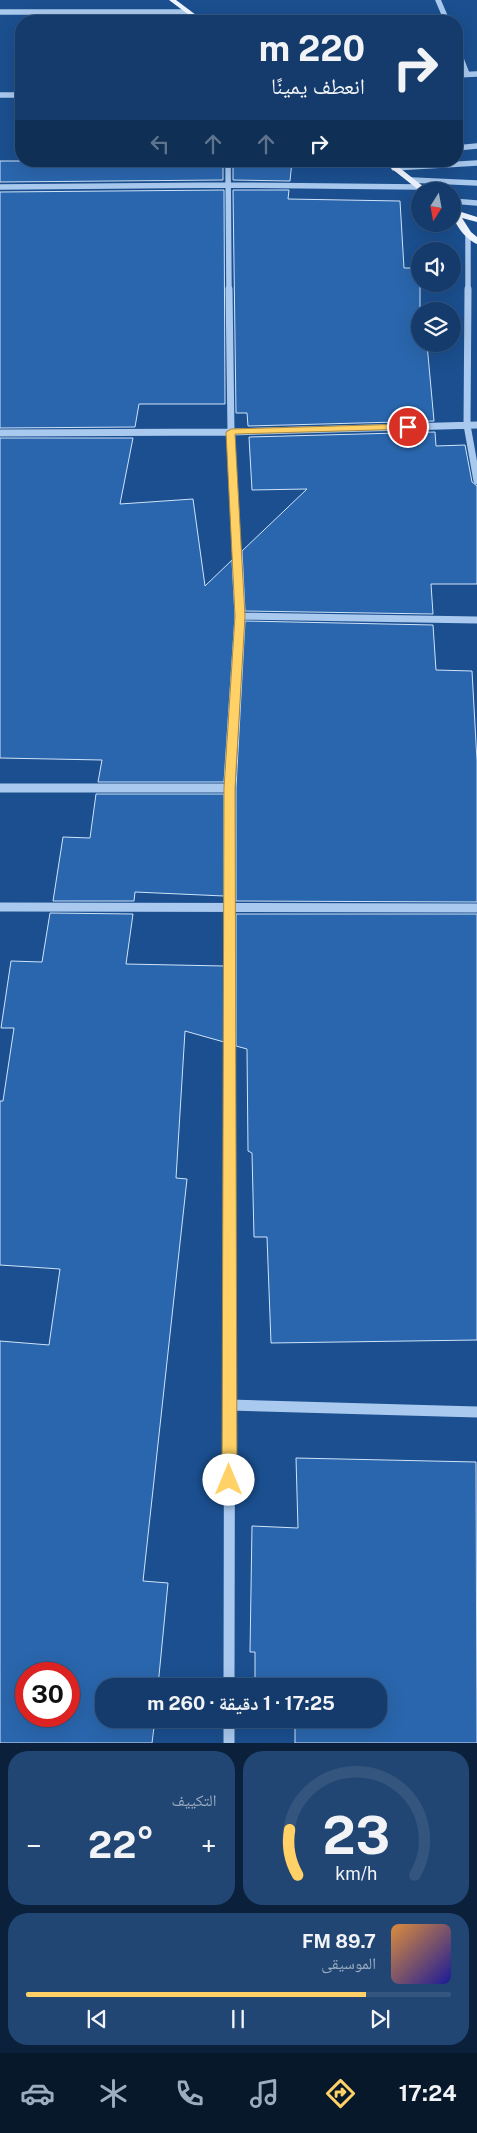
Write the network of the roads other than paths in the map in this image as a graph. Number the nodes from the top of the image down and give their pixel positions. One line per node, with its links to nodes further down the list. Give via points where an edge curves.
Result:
1 (172, 0): 4 (main road)
2 (438, 0): 6 (street)
3 (0, 12): 4 (street)
4 (187, 12): 5 (main road)
5 (191, 15)
6 (444, 15)
7 (463, 64): 9 (street)
8 (463, 74): 9 (street)
9 (467, 74): 10 (street)
10 (477, 74)
11 (0, 95): 12 (street)
12 (15, 95)
13 (477, 146): 14 (street)
14 (463, 147)
15 (477, 163): 16 (street)
16 (463, 164)
17 (228, 167): 23 (street)
18 (411, 167): 19 (street)
19 (394, 168): 20 (main road)
20 (411, 180): 21 (main road); 22 (street)
21 (413, 182)
22 (477, 183)
23 (229, 185): 24 (street); 25 (street); 36 (street)
24 (0, 187)
25 (411, 189)
26 (461, 202): 27 (street)
27 (477, 203)
28 (461, 214): 29 (main road)
29 (477, 220)
30 (461, 222): 31 (main road)
31 (468, 234): 32 (main road); 33 (street)
32 (477, 241)
33 (467, 425): 34 (street); 36 (street); 37 (street)
34 (477, 425)
35 (0, 432): 36 (street)
36 (231, 432): 38 (street)
37 (477, 481)
38 (240, 616): 39 (street); 41 (street)
39 (477, 620)
40 (0, 788): 41 (street)
41 (230, 788): 43 (street)
42 (0, 907): 43 (street)
43 (230, 908): 44 (street); 45 (street)
44 (477, 908)
45 (229, 1405): 46 (street); 47 (street)
46 (477, 1412)
47 (229, 1678)
48 (229, 1728): 49 (street)
49 (229, 1743)

